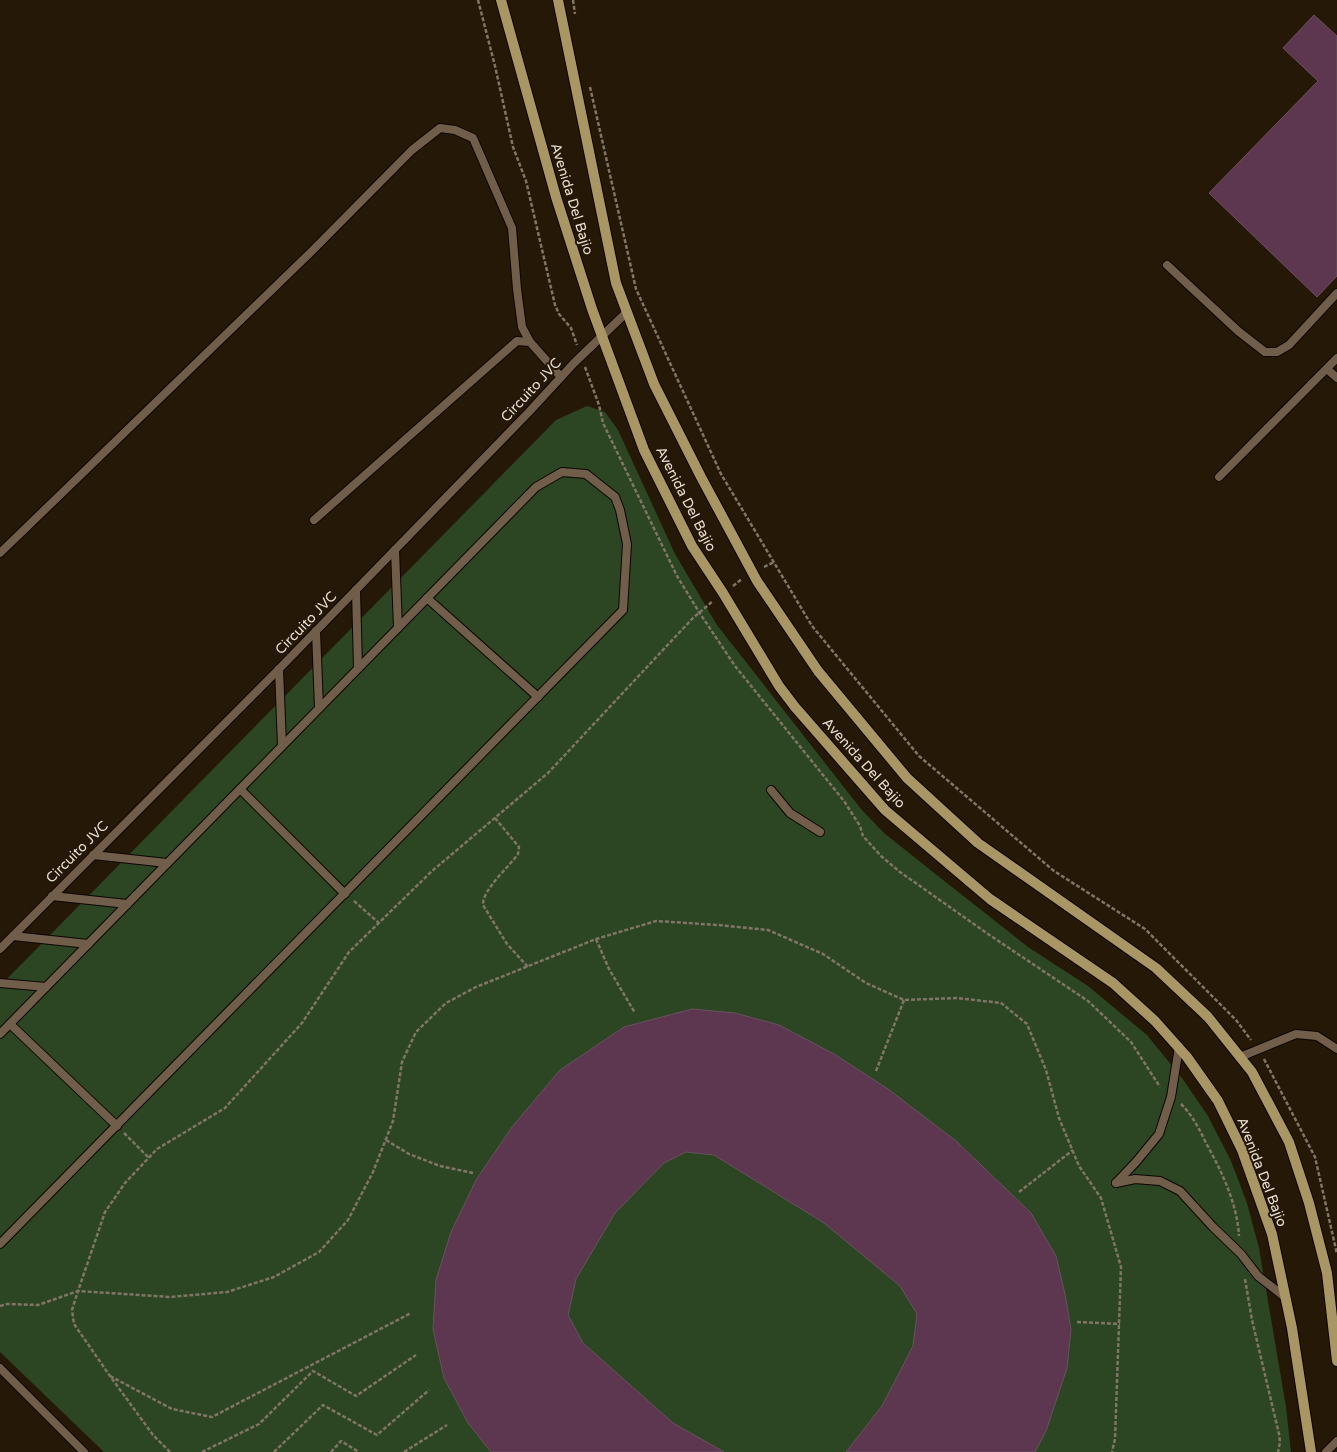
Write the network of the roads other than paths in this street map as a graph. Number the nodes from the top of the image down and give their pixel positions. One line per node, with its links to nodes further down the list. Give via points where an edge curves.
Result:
1 (500, 0): 6 (main road, Avenida Del Bajio, via 556,197)
2 (558, 0): 5 (main road, Avenida Del Bajio, via 616,283)
3 (1167, 265): 4 (lane, via 1266,352 1277,352 1289,345)
4 (1337, 293)
5 (627, 312): 6 (lane, Circuito JVC); 42 (main road, Avenida Del Bajio, via 654,384 701,477 757,581 818,671 907,778 978,844 1156,968 1208,1017)
6 (603, 336): 10 (lane, Circuito JVC); 40 (main road, Avenida Del Bajio, via 644,450 692,546 779,686 795,707 885,810 990,899 1113,983)
7 (530, 342): 10 (lane); 13 (lane, via 518,341); 15 (lane, via 522,327 512,228 472,138 455,130 440,128 412,150 304,259)
8 (1337, 358): 9 (lane)
9 (1326, 369): 11 (lane); 12 (lane)
10 (561, 377): 14 (lane, Circuito JVC)
11 (1337, 378)
12 (1219, 477)
13 (314, 520)
14 (395, 550): 16 (lane, Circuito JVC); 18 (lane)
15 (0, 553)
16 (356, 590): 19 (lane, Circuito JVC); 21 (lane)
17 (427, 598): 18 (lane); 22 (lane); 22 (lane, via 536,487 562,472 586,474 615,497 627,544 623,610)
18 (398, 628): 21 (lane)
19 (316, 631): 20 (lane, Circuito JVC); 23 (lane)
20 (280, 668): 24 (lane); 28 (lane, Circuito JVC)
21 (358, 668): 23 (lane)
22 (538, 697): 30 (lane)
23 (319, 708): 24 (lane)
24 (282, 746): 25 (lane)
25 (240, 789): 29 (lane); 30 (lane)
26 (771, 790): 27 (lane, via 790,813)
27 (820, 832)
28 (93, 855): 29 (lane); 31 (lane, Circuito JVC)
29 (167, 863): 32 (lane)
30 (345, 894): 43 (lane)
31 (52, 896): 32 (lane); 33 (lane, Circuito JVC)
32 (127, 904): 34 (lane)
33 (13, 936): 34 (lane); 35 (lane, Circuito JVC)
34 (88, 944): 37 (lane)
35 (0, 949)
36 (0, 983): 37 (lane)
37 (46, 987): 38 (lane)
38 (10, 1024): 39 (lane); 43 (lane)
39 (0, 1034)
40 (1179, 1047): 45 (main road, Avenida Del Bajio, via 1218,1101 1242,1150 1272,1234); 45 (lane, via 1171,1094 1159,1134 1116,1183 1135,1179 1160,1181 1180,1191 1241,1254 1258,1276)
41 (1337, 1049): 42 (lane, via 1317,1036 1296,1034)
42 (1240, 1057): 46 (main road, Avenida Del Bajio, via 1252,1072 1289,1142 1309,1203 1328,1273)
43 (117, 1126): 44 (lane)
44 (0, 1244)
45 (1286, 1298): 50 (main road, Avenida Del Bajio)
46 (1337, 1361)
47 (0, 1368): 49 (lane)
48 (1337, 1441): 51 (lane)
49 (84, 1452)
50 (1311, 1452)
51 (1326, 1452)

